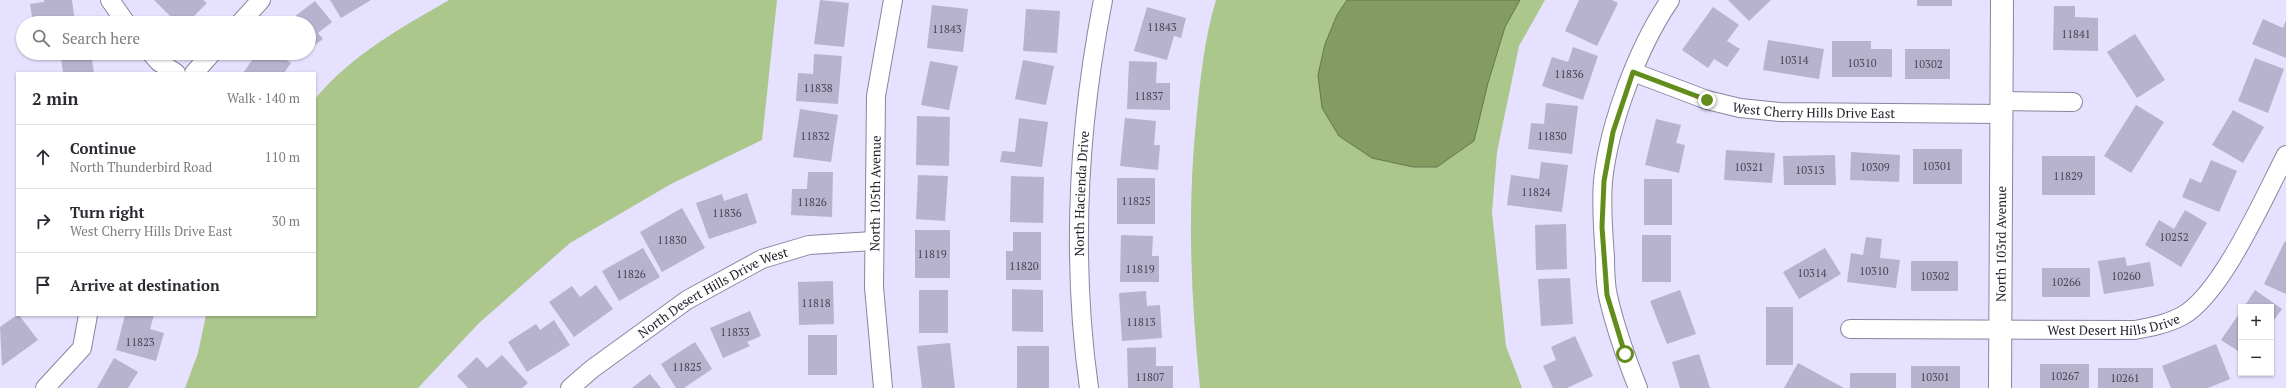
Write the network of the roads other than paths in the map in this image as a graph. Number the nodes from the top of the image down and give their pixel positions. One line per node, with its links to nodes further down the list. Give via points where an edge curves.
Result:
1 (110, 0): 7 (street)
2 (261, 0): 8 (street)
3 (893, 0): 17 (street, North 105th Avenue, via 876,96)
4 (1103, 0): 24 (street, North Hacienda Drive, via 1089,88 1082,155 1079,226 1083,330)
5 (1670, 0): 13 (street, via 1658,17)
6 (2002, 0): 15 (street, North 103rd Avenue)
7 (121, 16)
8 (246, 16)
9 (157, 60): 11 (street)
10 (206, 60): 12 (street)
11 (174, 72)
12 (195, 72)
13 (1633, 72): 15 (street, West Cherry Hills Drive East, via 1707,100 1740,108 1780,112); 25 (street, via 1610,146 1604,181 1602,227 1607,295)
14 (2072, 102): 15 (street)
15 (2001, 107): 20 (street, North 103rd Avenue)
16 (2286, 155): 20 (street, West Desert Hills Drive, via 2217,282 2183,315 2160,325 2135,330)
17 (873, 241): 22 (street, North Desert Hills Drive West, via 809,245 762,259 687,300); 23 (street, North 105th Avenue, via 875,302)
18 (88, 316): 21 (street, via 82,348)
19 (1850, 328): 20 (street, West Desert Hills Drive)
20 (2000, 329): 26 (street, North 103rd Avenue)
21 (45, 388)
22 (570, 388)
23 (883, 388)
24 (1090, 388)
25 (1638, 388)
26 (2000, 388)

